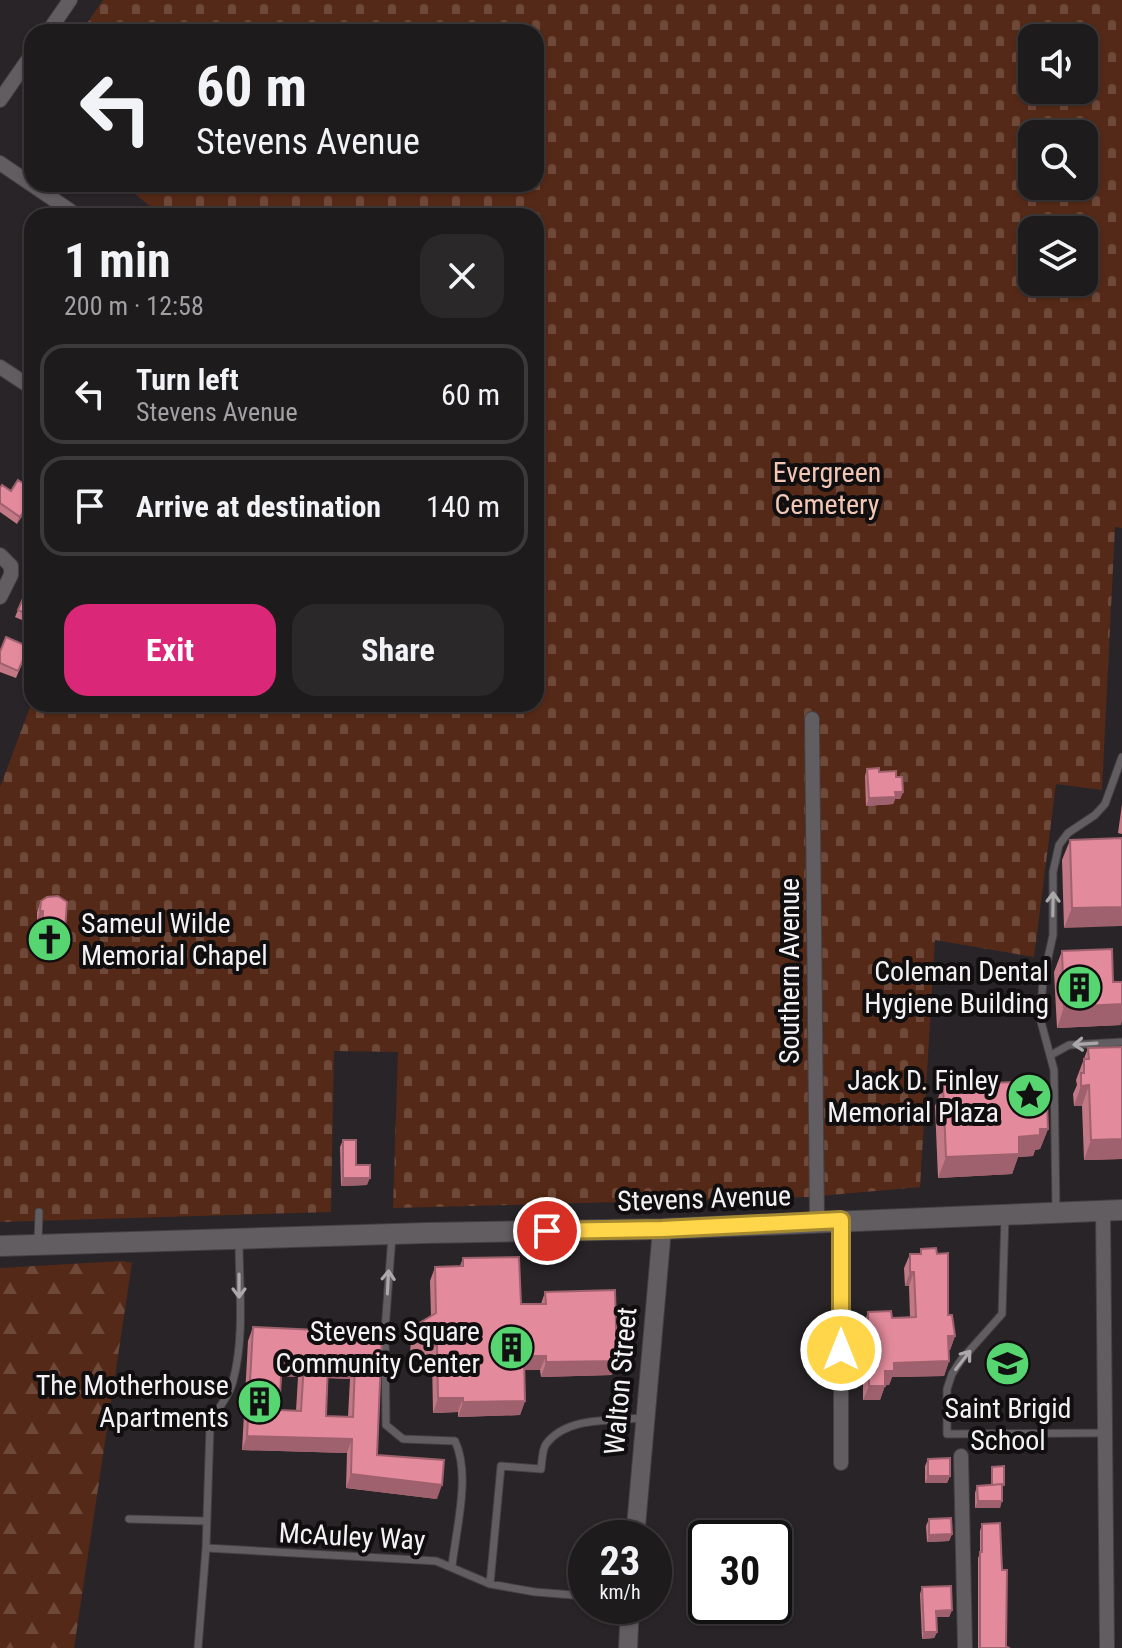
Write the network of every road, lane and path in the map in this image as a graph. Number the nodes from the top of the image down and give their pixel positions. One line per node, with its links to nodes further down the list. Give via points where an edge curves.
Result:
1 (70, 0): 2 (street)
2 (54, 24)
3 (24, 61): 4 (street)
4 (6, 78): 5 (street)
5 (0, 100)
6 (0, 163): 7 (street)
7 (24, 179)
8 (43, 192): 9 (street)
9 (66, 208)
10 (0, 367): 11 (street)
11 (24, 383)
12 (0, 555): 13 (street, via 11,566)
13 (0, 597)
14 (812, 719): 23 (street, Southern Avenue)
15 (1122, 757): 17 (lane, one-way to 15, via 1040,1018 1059,845 1105,804)
16 (1122, 1042): 17 (lane, one-way to 17, via 1069,1045)
17 (1051, 1055): 20 (lane)
18 (1112, 1210): 20 (main road, Stevens Avenue); 34 (street)
19 (39, 1212): 27 (lane)
20 (1056, 1212): 21 (main road, Stevens Avenue)
21 (1005, 1214): 22 (main road, Stevens Avenue); 34 (lane, one-way to 21, via 947,1434 952,1374 1002,1314)
22 (841, 1220): 23 (main road, Stevens Avenue); 36 (street)
23 (817, 1221): 24 (main road, Stevens Avenue)
24 (662, 1229): 25 (main road, Stevens Avenue); 33 (street, Walton Street)
25 (392, 1234): 26 (main road, Stevens Avenue); 29 (lane, one-way to 25)
26 (239, 1239): 27 (main road, Stevens Avenue); 30 (lane, one-way to 30)
27 (38, 1245): 28 (main road, Stevens Avenue)
28 (0, 1246)
29 (385, 1330): 31 (lane); 41 (lane, via 386,1425 403,1439 455,1441 462,1456)
30 (239, 1333): 32 (lane); 39 (lane, via 233,1383 210,1426)
31 (375, 1333)
32 (251, 1335)
33 (645, 1418): 38 (street, Walton Street); 42 (lane, via 581,1423 561,1431 545,1446 541,1469 501,1466)
34 (1104, 1433): 48 (street)
35 (961, 1456): 47 (street)
36 (841, 1463)
37 (129, 1519): 39 (lane)
38 (636, 1520)
39 (205, 1521): 40 (lane)
40 (206, 1548): 41 (lane, McAuley Way, via 407,1558); 45 (lane)
41 (452, 1566): 42 (lane, McAuley Way)
42 (490, 1584): 43 (lane, McAuley Way)
43 (568, 1595)
44 (629, 1624): 46 (street)
45 (198, 1648)
46 (628, 1648)
47 (965, 1648)
48 (1107, 1648)

